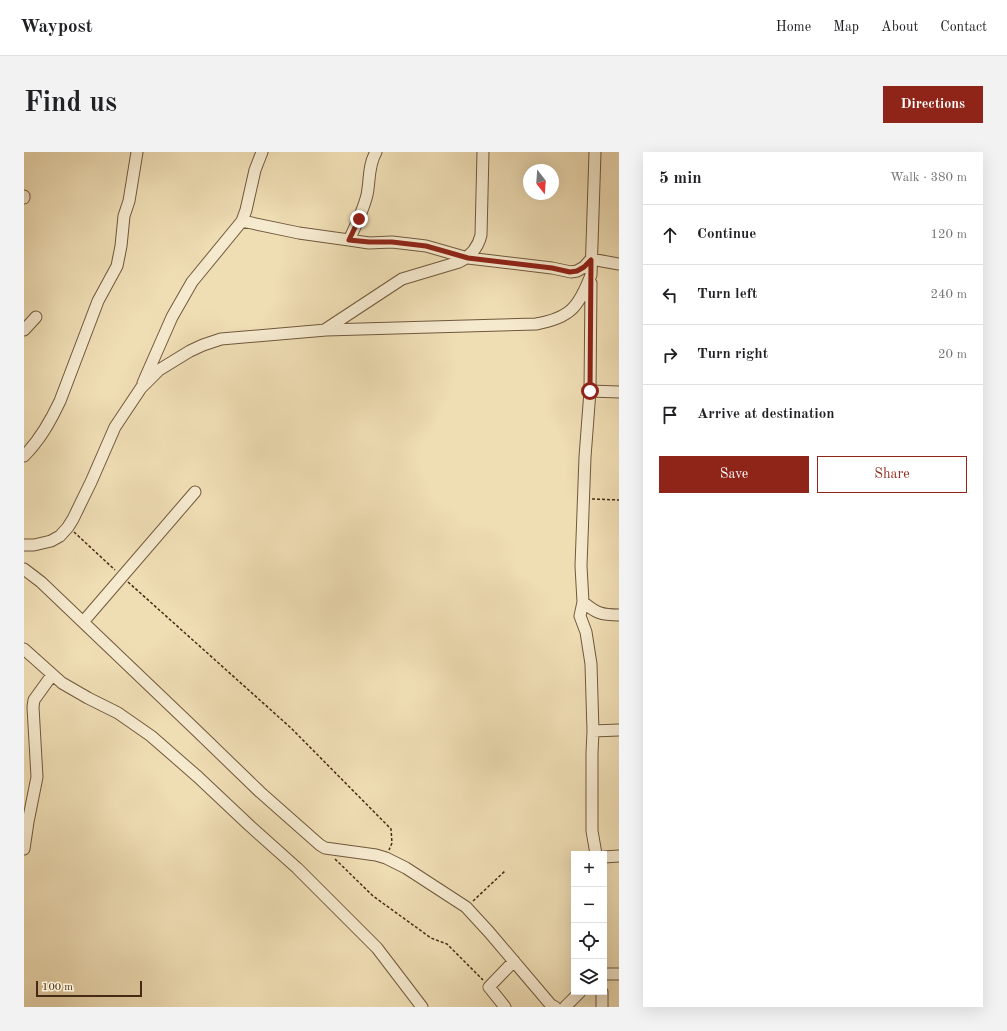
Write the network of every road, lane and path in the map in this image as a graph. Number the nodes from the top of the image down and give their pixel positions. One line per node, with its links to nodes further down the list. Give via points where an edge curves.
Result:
1 (137, 152): 18 (street, via 117,266 98,301 52,417)
2 (262, 152): 6 (street)
3 (376, 152): 7 (street, via 370,168 364,206)
4 (484, 152): 8 (street, via 481,234 476,248)
5 (595, 152): 9 (street)
6 (242, 221): 7 (street); 15 (street, via 192,282 172,317)
7 (349, 240): 8 (street, via 426,246)
8 (468, 258): 9 (street, via 570,272 584,267); 14 (street, via 402,279)
9 (591, 260): 10 (street); 11 (street)
10 (619, 264)
11 (591, 275): 14 (street, via 579,303 547,322); 16 (street)
12 (36, 317): 13 (street)
13 (24, 330)
14 (326, 330): 15 (street, via 220,339 174,360 159,370)
15 (141, 388): 22 (street, via 116,427)
16 (590, 391): 17 (street); 20 (street)
17 (619, 392)
18 (24, 456)
19 (195, 492): 25 (street)
20 (584, 498): 21 (path); 26 (street, via 581,566)
21 (619, 500)
22 (68, 527): 23 (street, via 51,541); 25 (path)
23 (24, 545)
24 (24, 569): 28 (street)
25 (122, 577): 28 (street); 38 (path, via 292,728 391,829 392,843)
26 (583, 602): 27 (street, via 595,612); 32 (street, via 580,616 586,632 590,664)
27 (619, 615)
28 (83, 622): 38 (street, via 260,792 320,845)
29 (24, 649): 30 (street)
30 (52, 675): 33 (street, via 34,700 37,777); 48 (street, via 134,724 198,777 297,868 377,948)
31 (619, 730): 32 (street)
32 (593, 731): 35 (street, via 592,831)
33 (26, 822): 34 (street)
34 (24, 849)
35 (595, 851)
36 (619, 856): 37 (street)
37 (607, 857)
38 (386, 858): 41 (street, via 406,868)
39 (335, 859): 45 (path, via 373,896 431,938 447,944)
40 (505, 871): 41 (path)
41 (466, 908): 42 (street)
42 (514, 961): 45 (street); 50 (street)
43 (607, 974): 44 (street)
44 (619, 974)
45 (490, 987): 49 (street)
46 (577, 995): 51 (street)
47 (602, 995): 52 (street)
48 (422, 1007)
49 (505, 1007)
50 (555, 1007)
51 (565, 1007)
52 (602, 1007)

